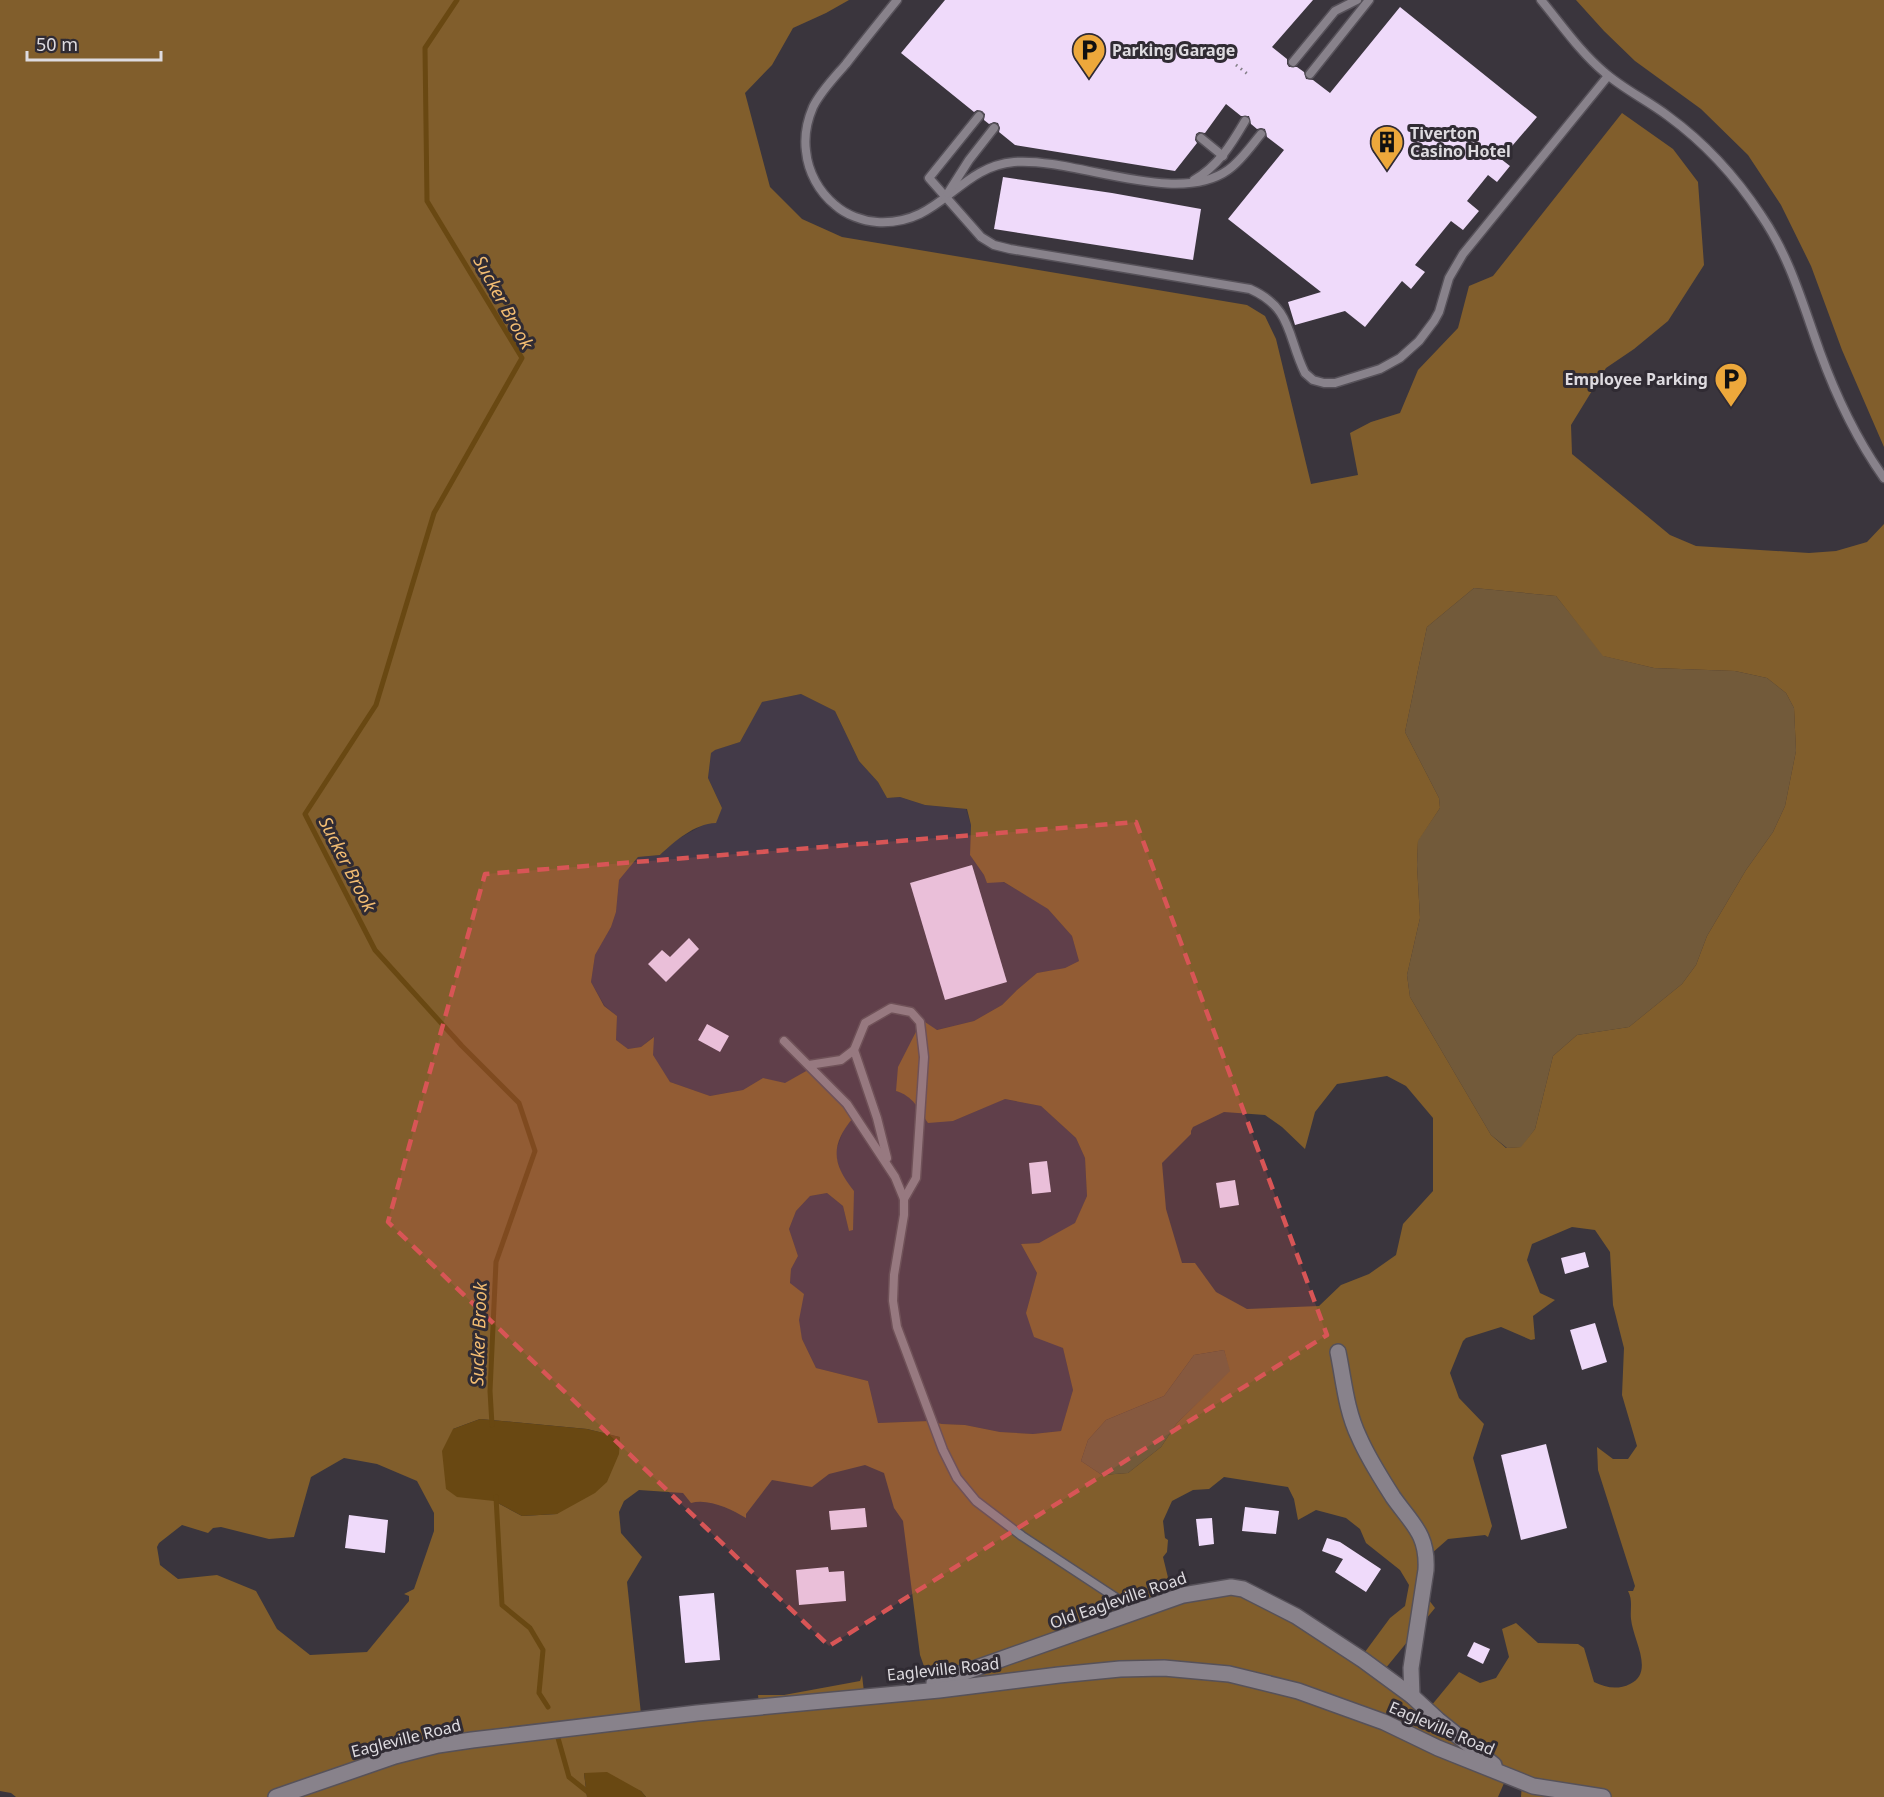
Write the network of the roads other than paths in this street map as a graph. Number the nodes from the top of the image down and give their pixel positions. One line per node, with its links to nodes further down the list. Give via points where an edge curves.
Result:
1 (897, 0): 15 (lane, via 813,108 806,129 808,163 830,201 848,214 870,221 914,218)
2 (1369, 0): 6 (lane)
3 (1541, 0): 7 (lane)
4 (1352, 1): 5 (lane, via 1335,11)
5 (1293, 62)
6 (1310, 74)
7 (1608, 76): 15 (lane, via 1462,254 1449,278 1439,312 1419,341 1391,364 1335,383 1313,380 1305,374 1280,310 1258,293 1241,286 994,245 981,237); 16 (lane, via 1699,141 1739,184 1762,217 1793,275 1838,396)
8 (979, 116): 15 (lane, via 928,178)
9 (1245, 121): 13 (lane)
10 (994, 129): 15 (lane)
11 (1261, 134): 14 (lane, via 1229,170)
12 (1201, 138): 13 (lane)
13 (1223, 156): 14 (lane)
14 (1188, 183): 15 (lane, via 1012,162 979,173)
15 (946, 196)
16 (1884, 478)
17 (783, 1041): 19 (lane)
18 (854, 1050): 19 (lane, via 841,1060); 20 (lane); 21 (lane, via 866,1023 891,1008 911,1012 920,1022 924,1057 916,1178)
19 (809, 1065): 20 (lane, via 847,1104)
20 (889, 1167): 21 (lane)
21 (904, 1199): 23 (lane, via 894,1275 897,1327 949,1464 976,1501 1043,1551)
22 (1338, 1352): 25 (street, via 1348,1406 1359,1438 1419,1531 1427,1558 1411,1668)
23 (1137, 1611): 24 (street, Old Eagleville Road); 25 (street, Old Eagleville Road, via 1194,1593 1243,1589 1318,1629)
24 (908, 1692): 26 (street, Eagleville Road, via 1120,1669 1164,1668 1229,1674 1298,1691 1384,1722); 27 (street, Eagleville Road, via 561,1728 438,1745)
25 (1412, 1696): 26 (street, Old Eagleville Road)
26 (1503, 1773): 28 (street, Eagleville Road, via 1533,1786)
27 (276, 1797)
28 (1603, 1797)

